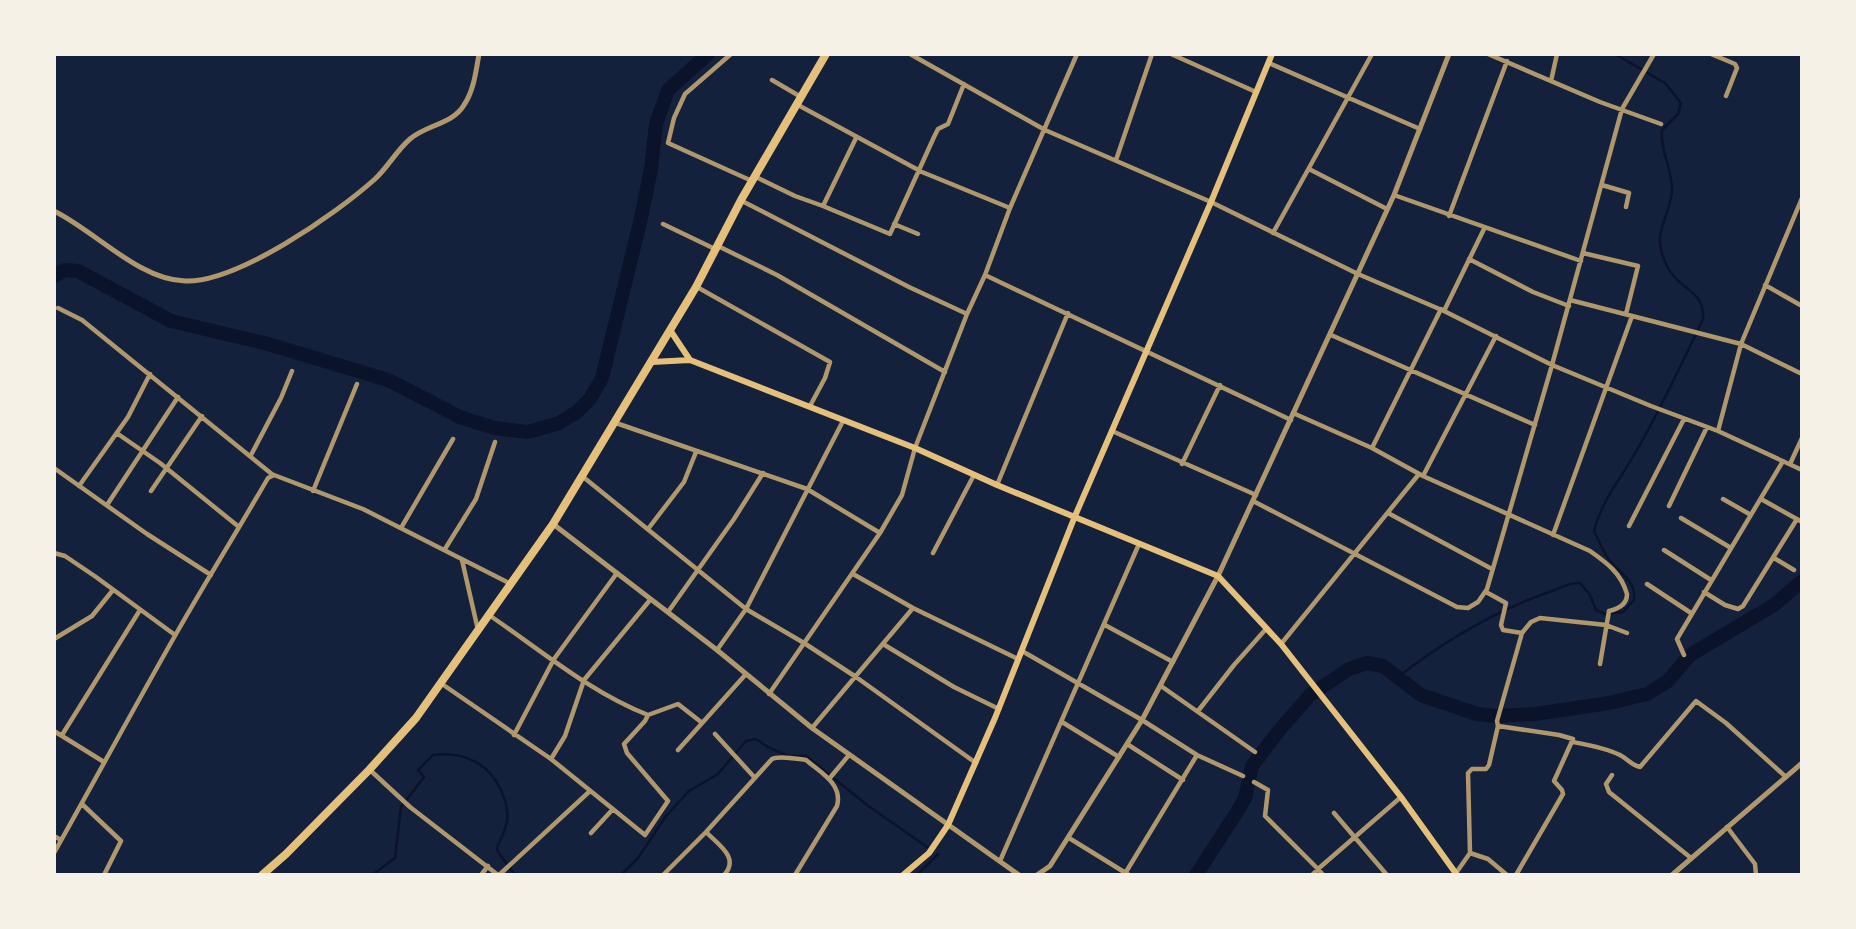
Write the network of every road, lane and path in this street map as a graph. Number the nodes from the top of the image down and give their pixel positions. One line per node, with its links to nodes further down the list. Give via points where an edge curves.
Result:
1 (480, 54): 43 (street, via 471,91 454,117 412,138 376,177 334,211 236,270 200,280 165,279)
2 (731, 54): 33 (street, via 685,94 668,143)
3 (826, 54): 24 (highway)
4 (910, 54): 15 (street)
5 (1077, 54): 28 (street)
6 (1152, 54): 30 (street)
7 (1171, 54): 21 (street)
8 (1272, 54): 17 (main road)
9 (1372, 54): 23 (street)
10 (1449, 54): 27 (street)
11 (1488, 54): 16 (street)
12 (1557, 54): 19 (street)
13 (1654, 54): 25 (street)
14 (1711, 54): 22 (street, via 1737,68)
15 (921, 57): 20 (street)
16 (1507, 61): 19 (street); 44 (street)
17 (1269, 63): 21 (main road); 23 (street)
18 (772, 80): 24 (street)
19 (1551, 80): 25 (street)
20 (964, 84): 28 (street); 32 (street, via 948,124 938,129)
21 (1256, 92): 38 (main road)
22 (1726, 96)
23 (1348, 99): 27 (street); 31 (street)
24 (800, 102): 29 (street); 33 (highway)
25 (1622, 110): 26 (street); 34 (street)
26 (1661, 124)
27 (1420, 129): 35 (street)
28 (1045, 130): 30 (street); 41 (street)
29 (856, 138): 32 (street); 39 (street)
30 (1116, 160): 38 (street)
31 (1309, 169): 42 (street); 48 (street)
32 (919, 171): 41 (street); 46 (street)
33 (754, 179): 37 (highway); 39 (street)
34 (1602, 185): 40 (street, via 1629,193); 51 (street)
35 (1394, 195): 42 (street); 44 (street)
36 (1802, 198): 56 (street)
37 (741, 200): 50 (highway); 63 (street)
38 (1211, 202): 48 (street); 69 (main road)
39 (823, 206): 46 (street, via 890,234)
40 (1626, 207)
41 (1010, 208): 55 (street)
42 (1387, 209): 54 (street)
43 (54, 211)
44 (1449, 216): 47 (street)
45 (663, 224): 50 (street)
46 (894, 224): 49 (street)
47 (1484, 229): 52 (street); 53 (street)
48 (1272, 233): 54 (street)
49 (918, 234)
50 (717, 248): 57 (highway); 75 (street, via 777,275)
51 (1583, 253): 53 (street); 64 (street, via 1638,266)
52 (1469, 259): 58 (street, via 1533,292); 61 (street)
53 (1581, 261): 58 (street)
54 (1358, 274): 61 (street); 66 (street)
55 (985, 275): 62 (street); 63 (street)
56 (1765, 285): 59 (street); 68 (street)
57 (696, 287): 65 (highway); 83 (street, via 830,362)
58 (1569, 303): 64 (street); 72 (street)
59 (1802, 306)
60 (58, 308): 76 (street, via 82,320)
61 (1443, 310): 67 (street); 73 (street)
62 (1068, 313): 69 (street); 114 (street)
63 (967, 314): 75 (street)
64 (1629, 315): 68 (street); 80 (street)
65 (670, 330): 70 (main road); 71 (highway)
66 (1331, 335): 73 (street); 84 (street)
67 (1496, 336): 72 (street); 81 (street)
68 (1741, 344): 77 (street); 93 (street)
69 (1146, 350): 79 (street); 92 (main road)
70 (690, 360): 71 (main road); 83 (main road)
71 (652, 362): 89 (highway)
72 (1552, 365): 80 (street); 90 (street)
73 (1412, 370): 81 (street); 99 (street)
74 (292, 371): 102 (street)
75 (945, 372): 98 (street)
76 (150, 374): 82 (street); 94 (street)
77 (1802, 374)
78 (357, 384): 118 (street)
79 (1220, 385): 87 (street); 104 (street)
80 (1606, 388): 86 (street); 136 (street)
81 (1465, 395): 90 (street); 112 (street)
82 (178, 397): 85 (street); 100 (street)
83 (810, 406): 88 (main road)
84 (1293, 412): 87 (street); 99 (street)
85 (202, 416): 102 (street); 107 (street)
86 (1684, 419): 91 (street); 131 (street)
87 (1291, 420): 119 (street)
88 (843, 421): 98 (main road); 116 (street)
89 (616, 423): 101 (street); 113 (highway)
90 (1535, 425): 126 (street)
91 (1707, 427): 93 (street); 123 (street)
92 (1112, 431): 104 (street); 127 (main road)
93 (1718, 431): 103 (street)
94 (118, 434): 100 (street); 115 (street)
95 (1802, 438): 105 (street)
96 (453, 439): 133 (street)
97 (495, 442): 139 (street, via 476,499)
98 (915, 448): 111 (main road); 135 (street, via 902,495)
99 (1372, 448): 112 (street)
100 (142, 451): 107 (street); 122 (street)
101 (696, 452): 109 (street); 134 (street, via 684,482)
102 (251, 454): 110 (street)
103 (1783, 461): 105 (street); 121 (street)
104 (1182, 464): 119 (street)
105 (1790, 464): 108 (street)
106 (54, 468): 115 (street)
107 (166, 469): 117 (street); 132 (street)
108 (1802, 470)
109 (763, 473): 116 (street); 148 (street)
110 (274, 475): 118 (street); 132 (street)
111 (974, 475): 114 (main road); 142 (street)
112 (1422, 475): 124 (street); 126 (street)
113 (581, 476): 130 (highway); 134 (street)
114 (997, 485): 127 (main road)
115 (79, 486): 122 (street)
116 (807, 489): 135 (street); 161 (street)
117 (151, 491)
118 (313, 491): 133 (street)
119 (1254, 498): 143 (street); 152 (street)
120 (1723, 499): 125 (street)
121 (1761, 499): 125 (street); 129 (street)
122 (107, 505): 151 (street)
123 (1669, 506)
124 (1388, 513): 143 (street); 146 (street)
125 (1751, 514): 138 (street)
126 (1508, 515): 136 (street); 146 (street)
127 (1075, 516): 137 (main road); 178 (main road)
128 (1681, 519): 138 (street)
129 (1800, 521): 144 (street)
130 (552, 524): 149 (street); 154 (highway)
131 (1629, 526)
132 (239, 527): 151 (street)
133 (401, 528): 139 (street)
134 (648, 529): 148 (street)
135 (880, 533): 150 (street)
136 (1553, 536): 167 (street, via 1590,551 1625,584 1627,598 1609,611)
137 (1139, 543): 152 (main road); 166 (street)
138 (1731, 548): 153 (street)
139 (445, 549): 145 (street)
140 (1664, 550): 153 (street)
141 (54, 553): 156 (street)
142 (933, 553)
143 (1356, 553): 157 (street, via 1457,607 1474,605); 176 (street)
144 (1774, 558): 147 (street); 158 (street, via 1738,609)
145 (461, 559): 154 (street); 169 (street)
146 (1492, 569): 157 (street)
147 (1794, 570)
148 (697, 571): 161 (street); 163 (street)
149 (617, 573): 159 (street); 180 (street)
150 (853, 574): 160 (street); 174 (street)
151 (211, 575): 172 (street)
152 (1219, 576): 168 (main road); 182 (street)
153 (1711, 580): 158 (street)
154 (509, 583): 165 (highway)
155 (1647, 584): 164 (street)
156 (113, 590): 162 (street); 173 (street, via 92,616)
157 (1486, 592): 171 (street, via 1504,601 1503,630)
158 (1704, 592): 164 (street)
159 (650, 600): 163 (street); 186 (street)
160 (912, 608): 175 (street); 181 (street)
161 (746, 609): 174 (street); 177 (street)
162 (140, 610): 172 (street); 201 (street)
163 (667, 613): 177 (street)
164 (1692, 613): 179 (street, via 1677,639)
165 (489, 615): 169 (highway); 180 (street)
166 (1105, 625): 182 (street); 187 (street)
167 (1606, 625): 170 (street); 171 (street, via 1540,618); 183 (street)
168 (1266, 629): 176 (main road); 192 (street)
169 (479, 631): 188 (highway)
170 (1627, 633)
171 (1522, 634): 197 (street)
172 (175, 635): 211 (street)
173 (54, 639)
174 (804, 643): 185 (street); 190 (street)
175 (883, 644): 185 (street); 191 (street)
176 (1281, 644): 223 (main road)
177 (717, 650): 184 (street)
178 (1021, 651): 181 (main road); 187 (street)
179 (1684, 655)
180 (554, 659): 186 (street); 202 (street)
181 (1018, 659): 191 (main road)
182 (1174, 663): 189 (street)
183 (1600, 664)
184 (746, 674): 190 (street); 195 (street)
185 (856, 677): 198 (street); 212 (street)
186 (584, 680): 193 (street); 210 (street, via 565,736)
187 (1080, 683): 194 (street); 196 (street)
188 (442, 684): 202 (street); 214 (highway)
189 (1161, 686): 192 (street); 194 (street)
190 (769, 694): 198 (street)
191 (999, 709): 212 (main road)
192 (1198, 711): 206 (street)
193 (648, 715): 195 (street, via 678,704); 225 (street, via 625,741 626,753 668,801 645,835)
194 (1142, 720): 204 (street); 208 (street)
195 (701, 722): 205 (street)
196 (1062, 722): 209 (street); 238 (street)
197 (1498, 724): 203 (street); 236 (street, via 1488,767 1468,772)
198 (812, 728): 207 (street)
199 (54, 731): 201 (street)
200 (715, 734): 219 (street)
201 (61, 735): 211 (street)
202 (514, 735): 210 (street)
203 (1573, 741): 218 (street, via 1606,749 1640,767 1696,701); 257 (street, via 1554,781 1563,794)
204 (1127, 744): 209 (street); 220 (street)
205 (678, 750)
206 (1255, 752)
207 (849, 755): 217 (street); 227 (street)
208 (1197, 755): 216 (street); 220 (street)
209 (1119, 757): 233 (street)
210 (551, 759): 222 (street)
211 (104, 762): 224 (street)
212 (975, 763): 227 (main road)
213 (1802, 763): 218 (street)
214 (369, 770): 239 (street); 244 (highway)
215 (1612, 775): 237 (street, via 1606,783 1609,792)
216 (1243, 776)
217 (830, 777): 219 (street, via 806,760 779,756); 249 (street, via 838,791 837,806)
218 (1786, 777): 228 (street)
219 (755, 778): 229 (street)
220 (1183, 779): 241 (street)
221 (1254, 782): 240 (street, via 1268,790 1265,816)
222 (590, 791): 225 (street); 246 (street)
223 (1401, 797): 232 (street); 242 (main road)
224 (83, 804): 234 (street); 243 (street, via 121,841)
225 (613, 809): 230 (street)
226 (1334, 813): 232 (street)
227 (948, 825): 238 (street); 250 (main road, via 929,853)
228 (1727, 827): 237 (street); 259 (street, via 1755,863)
229 (706, 832): 247 (street); 248 (street, via 731,859)
230 (591, 833)
231 (54, 836): 234 (street)
232 (1355, 837): 240 (street); 255 (street)
233 (1069, 838): 241 (street); 252 (street, via 1050,866)
234 (61, 840): 235 (street)
235 (54, 853)
236 (1470, 853): 242 (street); 256 (street, via 1488,859)
237 (1691, 858): 258 (street)
238 (1000, 861): 251 (street)
239 (488, 866): 245 (street); 246 (street)
240 (1318, 869): 253 (street); 254 (street)
241 (1127, 874)
242 (1456, 874)
243 (104, 875)
244 (262, 875)
245 (481, 875)
246 (498, 875)
247 (663, 875)
248 (724, 875)
249 (795, 875)
250 (903, 875)
251 (1019, 875)
252 (1037, 875)
253 (1312, 875)
254 (1323, 875)
255 (1387, 875)
256 (1507, 875)
257 (1516, 875)
258 (1672, 875)
259 (1756, 875)

